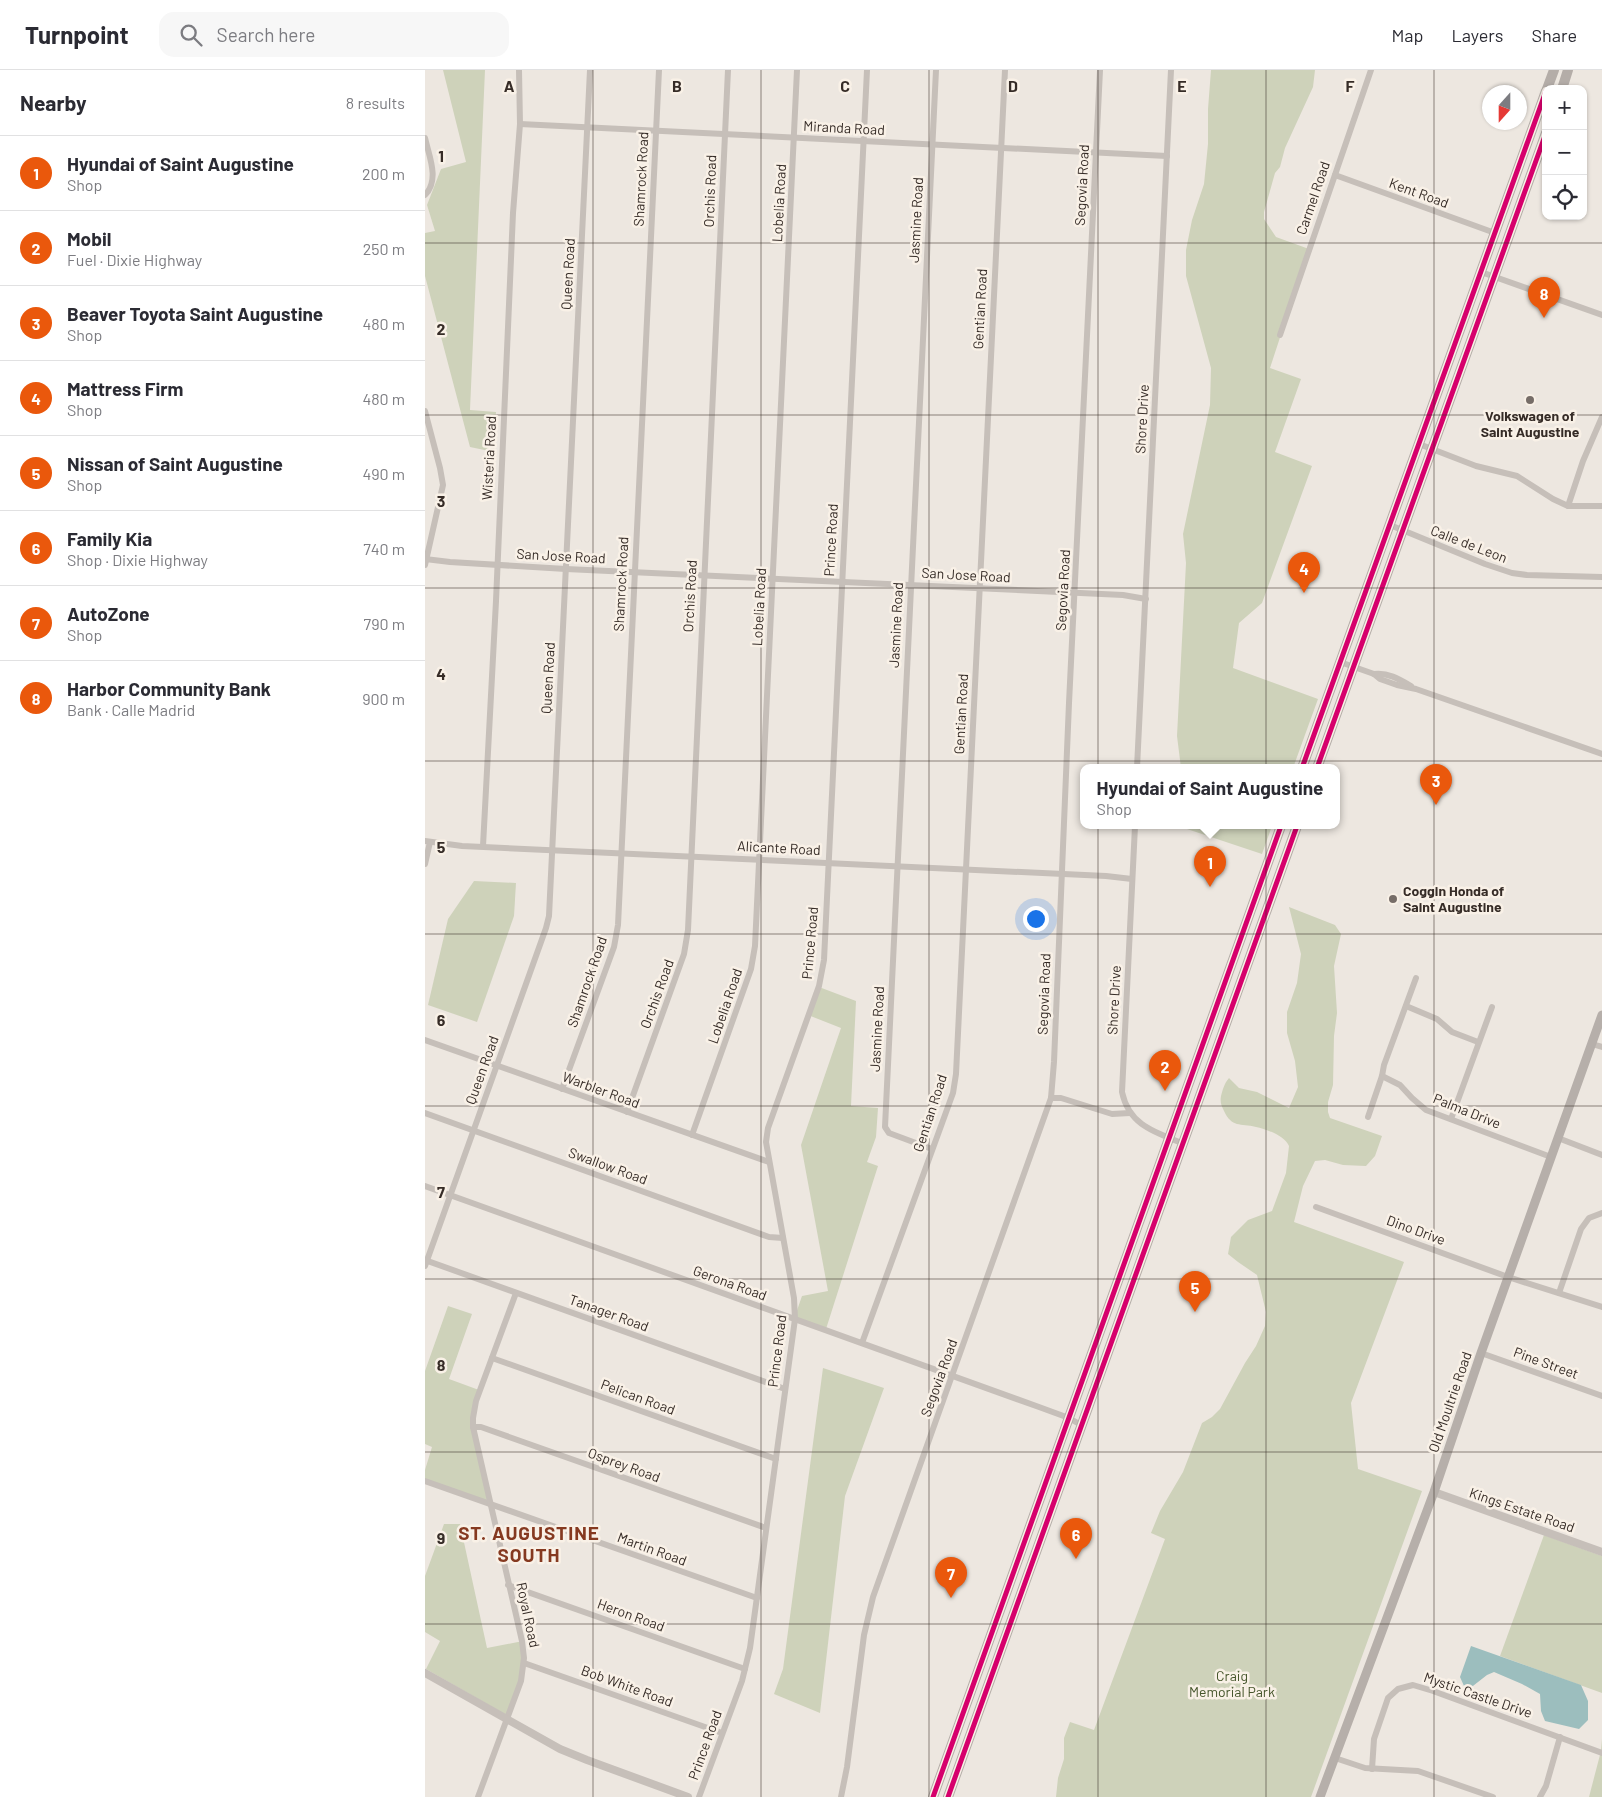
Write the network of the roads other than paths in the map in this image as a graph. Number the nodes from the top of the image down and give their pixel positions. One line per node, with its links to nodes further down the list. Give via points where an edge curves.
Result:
1 (519, 70): 17 (street, Wisteria Road)
2 (590, 70): 18 (street, Queen Road)
3 (659, 70): 19 (street, Shamrock Road)
4 (728, 70): 20 (street, Orchis Road)
5 (797, 70): 22 (street, Lobelia Road)
6 (867, 70): 23 (street, Prince Road)
7 (936, 70): 24 (street, Jasmine Road)
8 (1005, 70): 26 (street, Gentian Road)
9 (1100, 70): 27 (street, Segovia Road)
10 (1171, 70): 28 (street, Shore Drive)
11 (1371, 70): 29 (street, Carmel Road)
12 (1553, 70): 14 (main road)
13 (1569, 70): 15 (main road)
14 (1548, 85)
15 (1563, 85)
16 (1542, 106): 31 (main road)
17 (520, 124): 18 (street, Miranda Road); 45 (street, Wisteria Road)
18 (587, 127): 19 (street, Miranda Road); 46 (street, Queen Road)
19 (656, 131): 20 (street, Miranda Road); 47 (street, Shamrock Road)
20 (725, 134): 22 (street, Miranda Road); 48 (street, Orchis Road)
21 (425, 138): 30 (street, via 433,179)
22 (794, 138): 23 (street, Miranda Road); 50 (street, Lobelia Road)
23 (863, 141): 24 (street, Miranda Road); 51 (street, Prince Road)
24 (932, 144): 26 (street, Miranda Road); 52 (street, Jasmine Road)
25 (1542, 144): 33 (main road)
26 (1001, 148): 27 (street, Miranda Road); 53 (street, Gentian Road)
27 (1096, 152): 28 (street, Miranda Road); 54 (street, Segovia Road)
28 (1167, 156): 55 (street, Shore Drive)
29 (1335, 175): 31 (street, Kent Road); 35 (street, Carmel Road)
30 (425, 195)
31 (1495, 233): 32 (main road)
32 (1481, 272): 33 (street); 38 (main road)
33 (1494, 276): 34 (street); 39 (main road)
34 (1602, 315)
35 (1280, 335)
36 (425, 411): 44 (street, via 443,485)
37 (1602, 417): 40 (street)
38 (1419, 444): 39 (street); 42 (main road)
39 (1432, 449): 40 (street, via 1476,466 1517,476); 43 (main road)
40 (1568, 506): 41 (street)
41 (1602, 506)
42 (1390, 525): 43 (street, Calle de Leon); 56 (main road)
43 (1403, 531): 49 (street, Calle de Leon, via 1512,573); 57 (main road)
44 (425, 561): 45 (street, San Jose Road)
45 (497, 565): 46 (street, San Jose Road); 66 (street, Wisteria Road)
46 (566, 569): 47 (street, San Jose Road); 67 (street, Queen Road)
47 (635, 572): 48 (street, San Jose Road); 68 (street, Shamrock Road)
48 (704, 575): 50 (street, San Jose Road); 69 (street, Orchis Road)
49 (1602, 577)
50 (773, 578): 51 (street, San Jose Road); 70 (street, Lobelia Road)
51 (842, 582): 52 (street, San Jose Road); 71 (street, Prince Road)
52 (911, 585): 53 (street, San Jose Road); 73 (street, Jasmine Road)
53 (980, 588): 54 (street, San Jose Road); 74 (street, Gentian Road)
54 (1075, 593): 55 (street, San Jose Road); 75 (street, Segovia Road)
55 (1146, 599): 59 (street, Shore Drive)
56 (1340, 662): 57 (street); 60 (main road)
57 (1354, 667): 58 (street, via 1397,685); 61 (main road)
58 (1602, 754)
59 (1137, 764)
60 (1303, 764)
61 (1318, 764)
62 (1135, 829): 76 (street, Shore Drive)
63 (1280, 829): 77 (main road)
64 (1296, 829): 78 (main road)
65 (427, 842): 66 (street, Alicante Road); 72 (street)
66 (483, 846): 67 (street, Alicante Road)
67 (552, 850): 68 (street, Alicante Road); 87 (street, Queen Road, via 546,928)
68 (621, 853): 69 (street, Alicante Road); 89 (street, Shamrock Road, via 616,938)
69 (691, 856): 70 (street, Alicante Road); 91 (street, Orchis Road, via 684,954)
70 (759, 860): 71 (street, Alicante Road); 97 (street, Lobelia Road, via 751,969)
71 (828, 863): 73 (street, Alicante Road); 104 (street, Prince Road, via 822,973 768,1128)
72 (425, 864)
73 (897, 867): 74 (street, Alicante Road); 101 (street, Jasmine Road, via 885,1127 889,1133)
74 (966, 870): 75 (street, Alicante Road); 101 (street, Gentian Road, via 956,1074 953,1093)
75 (1062, 874): 76 (street, Alicante Road); 90 (street, Segovia Road)
76 (1132, 879): 93 (street, Shore Drive, via 1122,1084)
77 (1243, 934): 78 (main road); 98 (main road)
78 (1256, 938): 100 (main road)
79 (1416, 978): 80 (street)
80 (1406, 1006): 84 (street, via 1437,1019 1452,1032); 88 (street)
81 (1492, 1007): 84 (street)
82 (1602, 1015): 85 (main road, Old Moultrie Road)
83 (425, 1040): 87 (street, Warbler Road)
84 (1478, 1042): 95 (street)
85 (1592, 1044): 86 (street); 99 (main road, Old Moultrie Road)
86 (1602, 1048)
87 (497, 1066): 89 (street, Warbler Road); 96 (street, Queen Road)
88 (1382, 1076): 94 (street); 95 (street, Palma Drive, via 1400,1085 1426,1110)
89 (562, 1089): 91 (street, Warbler Road)
90 (1051, 1098): 93 (street, via 1061,1098 1111,1114); 121 (street, Segovia Road)
91 (627, 1112): 97 (street, Warbler Road)
92 (425, 1113): 96 (street, Swallow Road)
93 (1130, 1113): 98 (street, via 1145,1127)
94 (1368, 1117)
95 (1451, 1119): 103 (street, Palma Drive)
96 (474, 1131): 106 (street, Queen Road); 109 (street, Swallow Road, via 769,1237)
97 (692, 1135): 104 (street, Warbler Road)
98 (1169, 1138): 100 (street); 112 (main road)
99 (1558, 1138): 102 (street); 103 (main road, Old Moultrie Road)
100 (1182, 1143): 113 (main road)
101 (932, 1149): 118 (street, Gentian Road)
102 (1602, 1155)
103 (1551, 1157): 111 (main road, Old Moultrie Road)
104 (769, 1162): 109 (street, Prince Road)
105 (425, 1186): 106 (street, Gerona Road)
106 (450, 1195): 110 (street, Queen Road); 117 (street, Gerona Road)
107 (1316, 1207): 111 (street, Dino Drive)
108 (1602, 1213): 115 (street, via 1589,1218 1581,1229)
109 (783, 1238): 117 (street, Prince Road)
110 (426, 1263): 114 (street, Tanager Road)
111 (1508, 1277): 115 (street, Dino Drive); 119 (main road, Old Moultrie Road)
112 (1119, 1282): 113 (main road); 124 (main road)
113 (1131, 1287): 125 (main road)
114 (516, 1292): 120 (street, Royal Road); 122 (street, Tanager Road)
115 (1559, 1293): 116 (street, Dino Drive)
116 (1602, 1307)
117 (795, 1319): 118 (street, Gerona Road); 122 (street, Prince Road)
118 (862, 1343): 121 (street, Gerona Road)
119 (1481, 1352): 123 (street, Pine Street); 129 (main road, Old Moultrie Road)
120 (492, 1358): 126 (street, Royal Road, via 476,1401); 127 (street, Pelican Road)
121 (953, 1376): 124 (street, Gerona Road); 149 (street, Segovia Road, via 868,1616)
122 (785, 1390): 127 (street, Prince Road)
123 (1602, 1396)
124 (1069, 1418): 125 (street, Gerona Road); 135 (main road)
125 (1081, 1424): 136 (main road)
126 (473, 1427): 130 (street, Royal Road); 131 (street, Osprey Road, via 481,1427)
127 (776, 1459): 131 (street, Prince Road)
128 (425, 1481): 130 (street, Martin Road)
129 (1434, 1492): 132 (street, Kings Estate Road); 144 (main road, Old Moultrie Road)
130 (490, 1504): 133 (street, Royal Road); 134 (street, Martin Road)
131 (766, 1528): 134 (street, Prince Road)
132 (1602, 1552)
133 (508, 1585): 137 (street, Royal Road); 138 (street, Heron Road)
134 (757, 1598): 138 (street, Prince Road)
135 (991, 1635): 136 (main road); 150 (main road)
136 (1004, 1639): 151 (main road)
137 (524, 1663): 140 (street, Royal Road); 141 (street, Bob White Road)
138 (745, 1669): 141 (street, Prince Road)
139 (426, 1675): 140 (street)
140 (507, 1719): 146 (street, Royal Road); 147 (street, via 587,1760)
141 (722, 1733): 148 (street, Prince Road)
142 (1560, 1737): 143 (street, Mystic Castle Drive); 145 (street, Mystic Castle Drive, via 1413,1685 1398,1689 1388,1698 1374,1739); 154 (street)
143 (1602, 1753)
144 (1335, 1758): 145 (street); 152 (main road, Old Moultrie Road)
145 (1372, 1769): 153 (street, via 1418,1771)
146 (479, 1797)
147 (688, 1797)
148 (699, 1797)
149 (841, 1797)
150 (933, 1797)
151 (948, 1797)
152 (1320, 1797)
153 (1493, 1797)
154 (1540, 1797)

